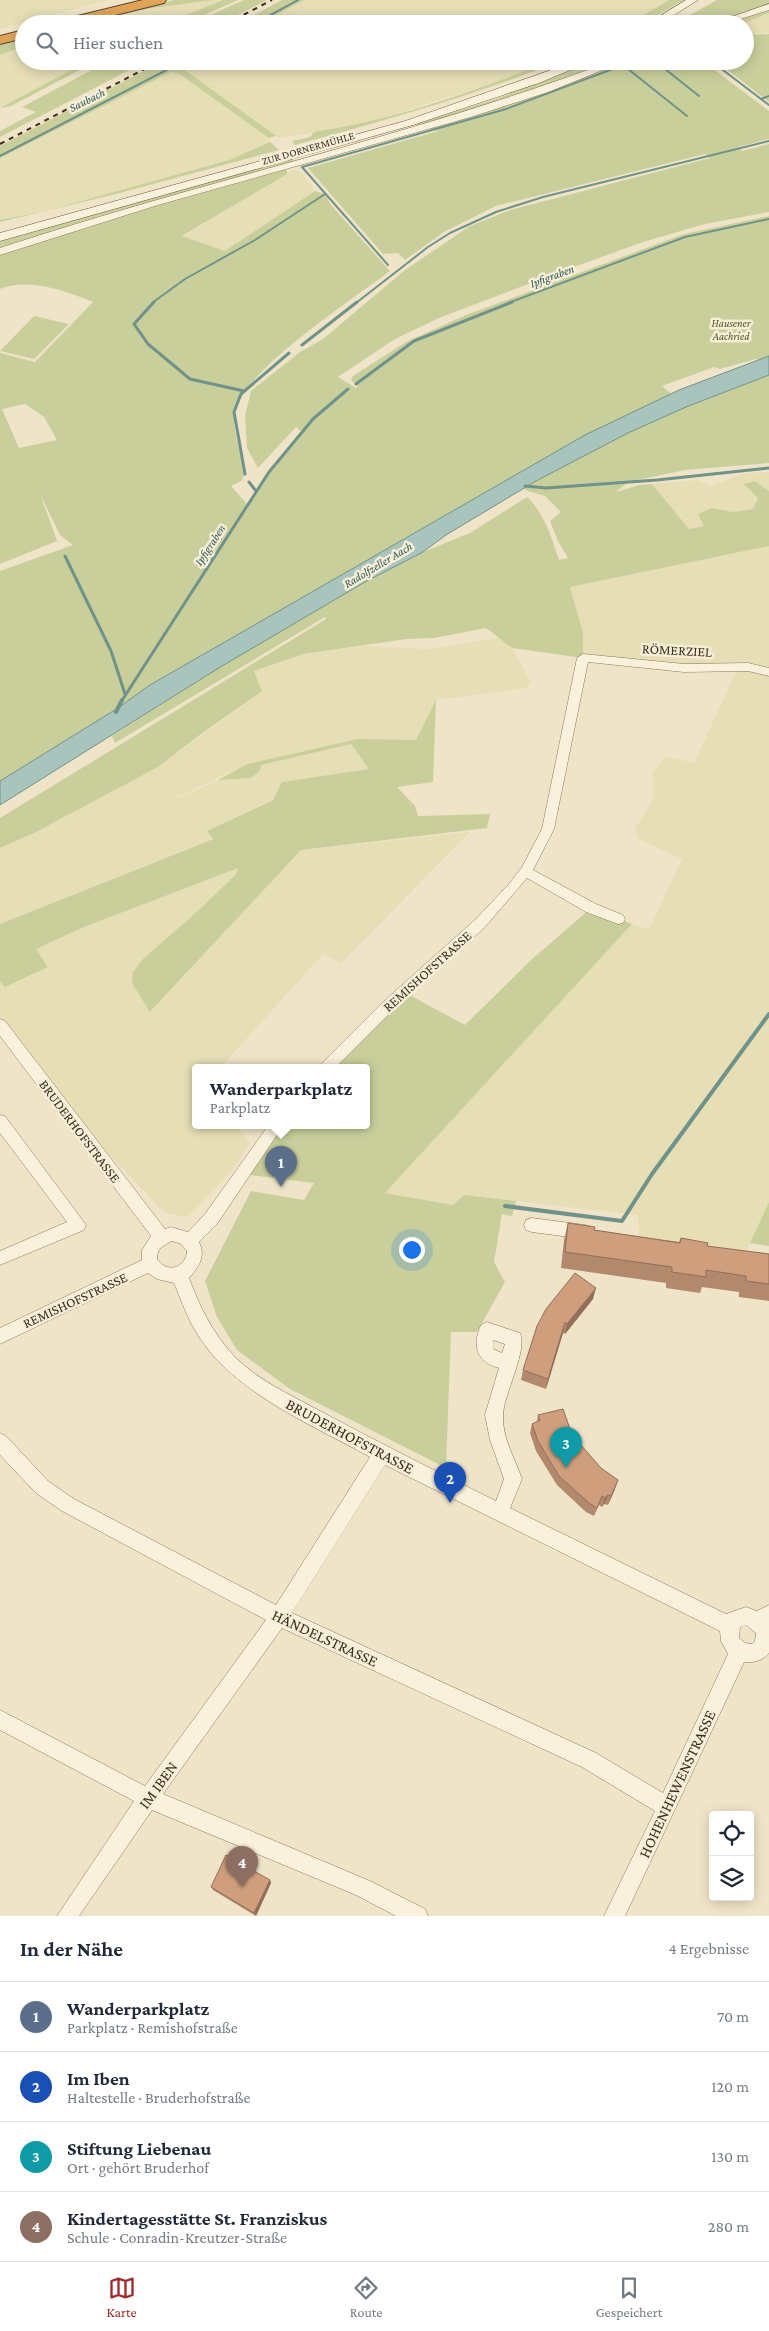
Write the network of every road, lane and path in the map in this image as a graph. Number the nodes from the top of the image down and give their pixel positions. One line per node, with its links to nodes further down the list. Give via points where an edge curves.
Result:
1 (139, 0): 6 (highway)
2 (159, 0): 7 (highway)
3 (693, 0): 8 (main road)
4 (705, 0): 9 (main road)
5 (769, 8): 10 (street)
6 (85, 15)
7 (92, 15)
8 (667, 15)
9 (680, 15)
10 (745, 15)
11 (15, 32): 12 (highway)
12 (0, 36)
13 (15, 36): 14 (highway)
14 (0, 40)
15 (547, 70): 18 (main road, via 477,96)
16 (562, 70): 18 (main road, via 455,108)
17 (599, 70): 22 (street, ZUR DORNERMÜHLE, via 435,126 81,225)
18 (313, 147): 19 (main road)
19 (282, 156): 20 (main road); 21 (main road)
20 (0, 225)
21 (0, 237)
22 (0, 252)
23 (583, 658): 24 (street, RÖMERZIEL, via 684,668 748,667); 25 (street, REMISHOFSTRASSE, via 548,829 540,850)
24 (769, 672)
25 (525, 871): 26 (street, via 590,908); 28 (street, REMISHOFSTRASSE, via 495,910)
26 (618, 919)
27 (0, 1025): 33 (street, BRUDERHOFSTRASSE)
28 (330, 1064)
29 (0, 1121): 35 (street, via 78,1225)
30 (274, 1129): 34 (street, via 211,1219)
31 (532, 1225): 32 (street)
32 (600, 1234)
33 (161, 1237): 34 (street, via 182,1235); 36 (street, via 152,1244 148,1254)
34 (190, 1240): 37 (street, via 194,1259)
35 (2, 1253)
36 (150, 1264): 37 (street, via 167,1276); 38 (street, REMISHOFSTRASSE)
37 (179, 1274): 41 (street, BRUDERHOFSTRASSE, via 198,1322 229,1362 276,1396)
38 (0, 1336)
39 (508, 1363): 42 (street, via 494,1414 496,1430 513,1479)
40 (0, 1442): 43 (street, HÄNDELSTRASSE, via 42,1486 68,1505)
41 (382, 1454): 42 (street, BRUDERHOFSTRASSE); 43 (street, IM IBEN)
42 (500, 1512): 45 (street, BRUDERHOFSTRASSE)
43 (279, 1617): 49 (street, IM IBEN); 50 (street, HÄNDELSTRASSE, via 589,1760)
44 (764, 1618): 45 (street, via 746,1616 733,1620); 46 (street)
45 (730, 1626): 47 (street, via 732,1644)
46 (767, 1645): 47 (street, via 754,1654)
47 (739, 1651): 50 (street, HOHENHEWENSTRASSE)
48 (0, 1720): 49 (street)
49 (148, 1798): 51 (street, IM IBEN); 52 (street, via 363,1888)
50 (667, 1808): 53 (street, HOHENHEWENSTRASSE)
51 (67, 1916)
52 (418, 1916)
53 (614, 1916)

